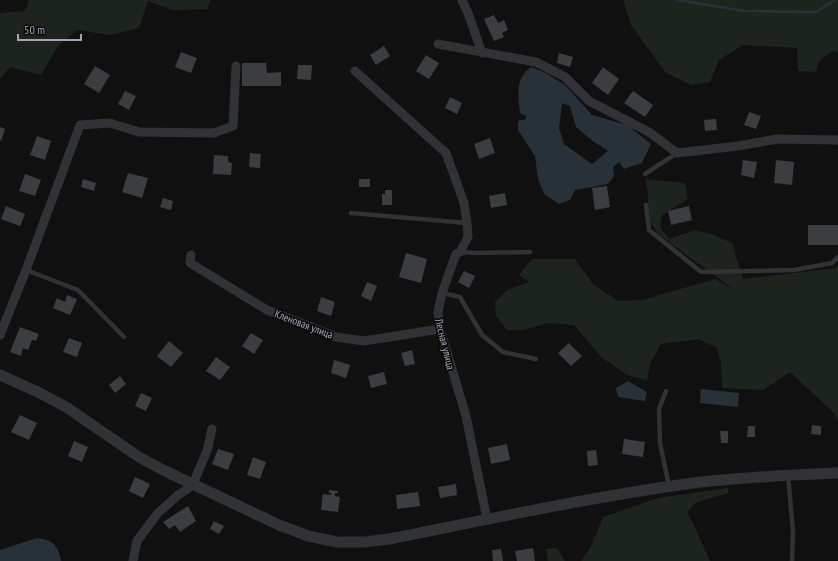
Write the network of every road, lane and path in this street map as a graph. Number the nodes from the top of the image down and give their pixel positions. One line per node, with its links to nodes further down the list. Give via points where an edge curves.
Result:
1 (462, 0): 3 (street)
2 (438, 44): 3 (street)
3 (482, 53): 7 (street, via 536,62 565,77 590,101 649,132)
4 (236, 66): 16 (street, via 233,126 214,133 139,132 110,124 80,125)
5 (354, 71): 11 (street, Лесная улица, via 446,153 464,203)
6 (838, 140): 7 (street, via 777,139)
7 (677, 153): 8 (lane)
8 (645, 174)
9 (646, 205): 15 (lane, via 649,230 700,272 794,270 832,263)
10 (351, 213): 11 (lane)
11 (467, 223): 12 (street, Лесная улица, via 468,237)
12 (460, 252): 13 (lane); 17 (street, Лесная улица, via 456,254)
13 (530, 252)
14 (191, 255): 18 (street, Кленовая улица, via 190,263 268,310 336,337 364,340)
15 (838, 257)
16 (26, 270): 19 (street); 20 (lane, via 78,290)
17 (442, 293): 18 (street, Лесная улица, via 438,312); 21 (lane, via 460,297 482,335 503,352)
18 (440, 329): 29 (street, Лесная улица, via 466,416)
19 (0, 335)
20 (124, 337)
21 (536, 359)
22 (0, 375): 27 (street, via 59,403 139,457)
23 (666, 391): 28 (lane, via 659,409 660,443)
24 (212, 429): 27 (street, via 208,451)
25 (838, 473): 26 (street)
26 (788, 475): 28 (street); 31 (lane, via 793,532)
27 (193, 484): 29 (street, via 308,536 337,542 365,542); 30 (street, via 157,514 138,541)
28 (669, 487): 29 (street)
29 (486, 519)
30 (133, 561)
31 (792, 561)

